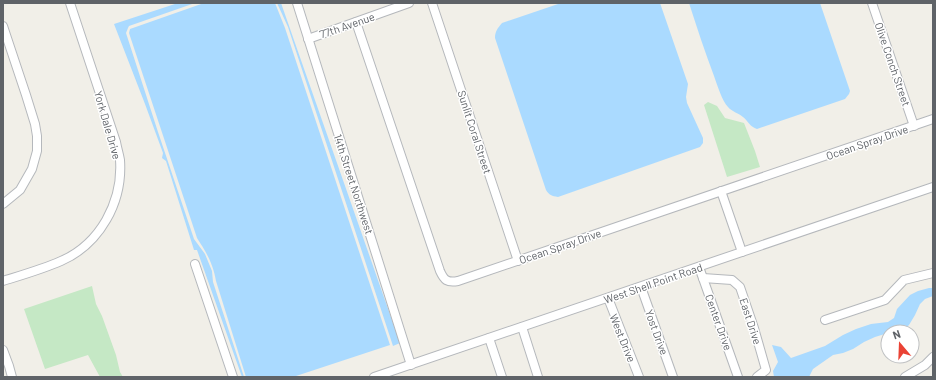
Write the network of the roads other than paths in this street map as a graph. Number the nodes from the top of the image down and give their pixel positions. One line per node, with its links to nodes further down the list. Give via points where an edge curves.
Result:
1 (70, 3): 20 (street, York Dale Drive, via 116,142 120,159 118,194 106,222 90,242 61,261)
2 (296, 3): 8 (street, 14th Street Northwest)
3 (409, 3): 6 (street, 77th Avenue)
4 (432, 3): 15 (street, Sunlit Coral Street)
5 (872, 3): 10 (street, Olive Conch Street)
6 (356, 22): 8 (street, 77th Avenue); 15 (street, Ocean Spray Drive, via 443,278 450,282 458,281)
7 (3, 26): 13 (street, via 35,124 37,151 32,169 20,190)
8 (308, 39): 28 (street, 14th Street Northwest)
9 (933, 119): 10 (street, Ocean Spray Drive)
10 (914, 126): 12 (street, Ocean Spray Drive)
11 (933, 188): 14 (street, West Shell Point Road)
12 (721, 191): 14 (street); 15 (street, Ocean Spray Drive)
13 (3, 204)
14 (742, 252): 17 (street, West Shell Point Road)
15 (518, 261)
16 (195, 264): 30 (street)
17 (699, 267): 19 (street, Center Drive); 21 (street, West Shell Point Road)
18 (933, 273): 23 (street, via 904,280 885,300)
19 (703, 278): 36 (street, Center Drive); 37 (street, East Drive, via 732,280 740,287 766,370)
20 (3, 281)
21 (641, 287): 22 (street, West Shell Point Road); 35 (street, Yost Drive)
22 (608, 298): 24 (street, West Shell Point Road); 34 (street, West Drive)
23 (825, 320)
24 (522, 327): 25 (street, West Shell Point Road); 33 (street)
25 (489, 338): 28 (street, West Shell Point Road); 32 (street)
26 (3, 350): 29 (street)
27 (933, 357): 38 (street)
28 (411, 365): 31 (street, West Shell Point Road)
29 (12, 377)
30 (233, 377)
31 (374, 377)
32 (502, 377)
33 (538, 377)
34 (639, 377)
35 (673, 377)
36 (738, 377)
37 (757, 377)
38 (905, 377)

